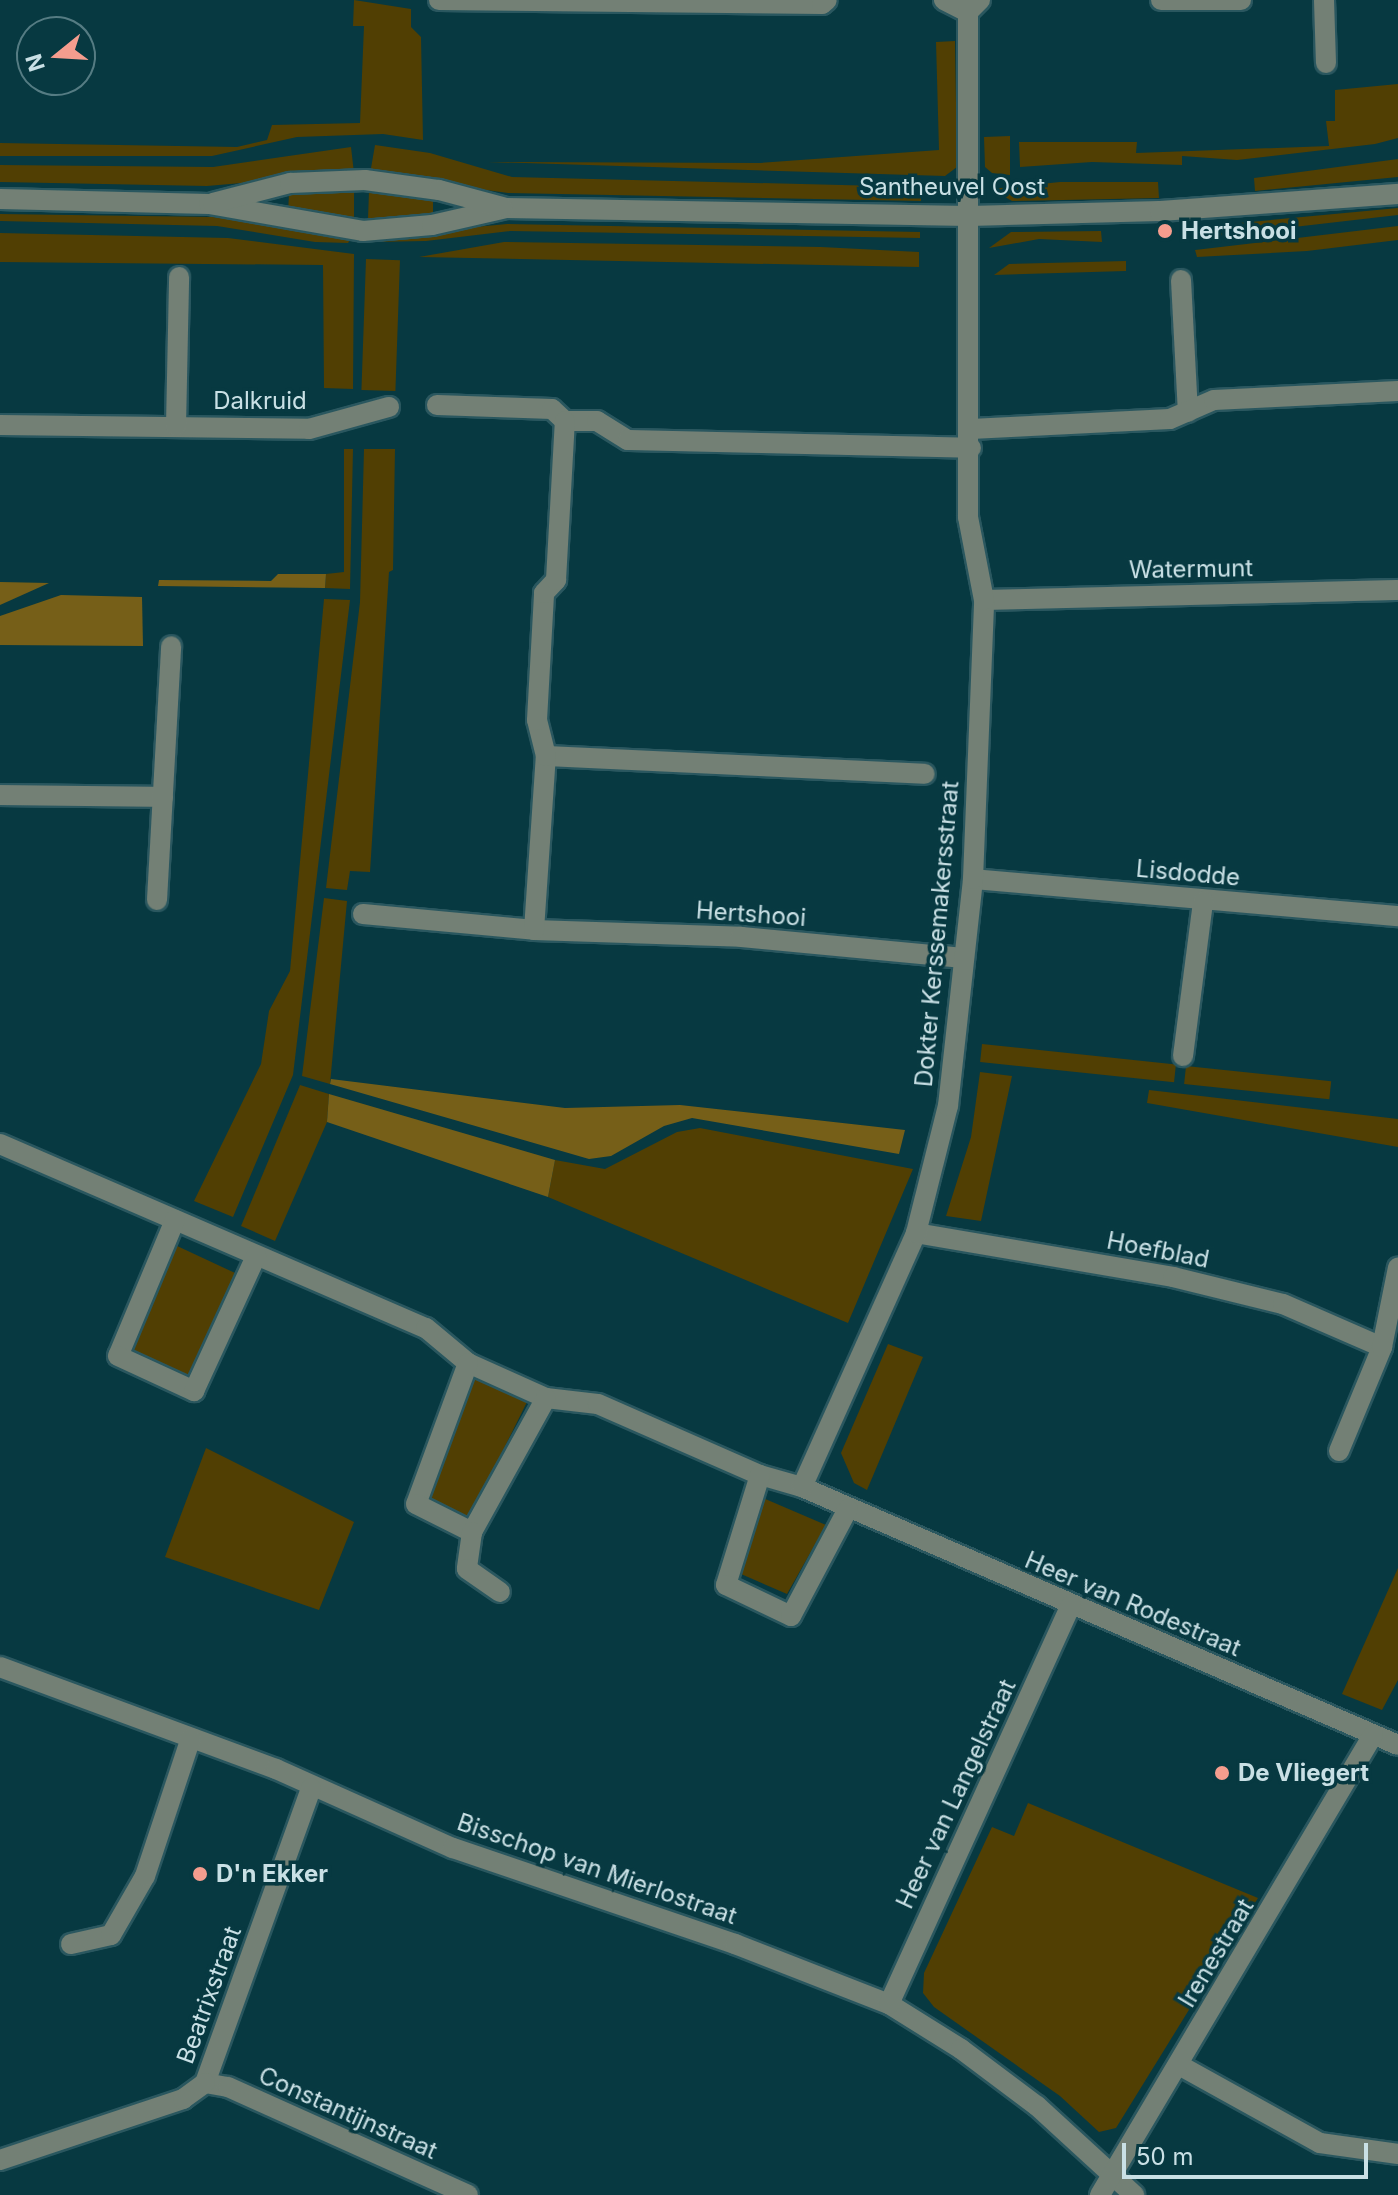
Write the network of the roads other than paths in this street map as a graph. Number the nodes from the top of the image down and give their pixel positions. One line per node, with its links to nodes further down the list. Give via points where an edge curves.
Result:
1 (439, 0): 2 (street)
2 (827, 0)
3 (944, 0): 7 (street)
4 (1161, 0): 5 (street)
5 (1241, 0)
6 (1324, 0): 8 (street)
7 (974, 6): 13 (street, Dokter Kerssemakersstraat)
8 (1326, 63)
9 (1398, 194): 13 (street, Santheuvel Oost, via 1173,211)
10 (0, 199): 11 (street, Santheuvel Oost)
11 (209, 204): 12 (street, Santheuvel Oost, via 363,231 432,225); 12 (street, Santheuvel Oost, via 290,183 365,180 439,190)
12 (506, 208): 13 (street, Santheuvel Oost)
13 (969, 216): 23 (street, Dokter Kerssemakersstraat)
14 (179, 277): 22 (street)
15 (1181, 280): 19 (street)
16 (1398, 391): 19 (street, via 1214,400)
17 (437, 405): 20 (street, via 552,409)
18 (389, 407): 22 (street, Dalkruid, via 309,429)
19 (1188, 412): 23 (street, via 1170,419)
20 (565, 421): 23 (street, via 597,421 628,440); 27 (street, via 556,580 544,593 537,720)
21 (0, 425): 22 (street, Dalkruid)
22 (176, 426)
23 (971, 439): 25 (street, Dokter Kerssemakersstraat, via 968,517)
24 (1398, 590): 25 (street, Watermunt)
25 (984, 600): 31 (street, Dokter Kerssemakersstraat)
26 (171, 646): 30 (street)
27 (546, 756): 28 (street); 36 (street)
28 (925, 774)
29 (0, 795): 30 (street)
30 (163, 797): 32 (street)
31 (973, 879): 33 (street, Lisdodde); 37 (street, Dokter Kerssemakersstraat)
32 (157, 900)
33 (1203, 901): 35 (street, Lisdodde); 38 (street)
34 (363, 914): 36 (street, Hertshooi)
35 (1398, 916)
36 (534, 930): 37 (street, Hertshooi, via 741,937)
37 (964, 958): 41 (street, Dokter Kerssemakersstraat, via 948,1106)
38 (1183, 1056)
39 (0, 1144): 40 (street, Heer van Rodestraat)
40 (175, 1220): 42 (street, Heer van Rodestraat); 42 (street, via 118,1356 194,1391)
41 (916, 1233): 44 (street, Hoefblad, via 1201,1284 1283,1304); 49 (street, Dokter Kerssemakersstraat)
42 (256, 1256): 45 (street, Heer van Rodestraat, via 426,1328)
43 (1398, 1268): 44 (street)
44 (1382, 1347): 47 (street)
45 (468, 1363): 46 (street, Heer van Rodestraat); 51 (street, via 416,1504)
46 (546, 1398): 48 (street, Heer van Rodestraat, via 598,1404); 51 (street)
47 (1339, 1451)
48 (760, 1475): 49 (street, Heer van Rodestraat); 50 (street, via 726,1585 791,1616)
49 (802, 1487): 50 (street, Heer van Rodestraat)
50 (848, 1509): 53 (street, Heer van Rodestraat)
51 (472, 1532): 52 (street, via 467,1569)
52 (500, 1592)
53 (1071, 1605): 55 (street, Heer van Rodestraat); 60 (street, Heer van Langelstraat)
54 (0, 1667): 56 (street, Bisschop van Mierlostraat)
55 (1373, 1735): 57 (street, Heer van Rodestraat); 61 (street, Irenestraat)
56 (191, 1738): 58 (street, Bisschop van Mierlostraat); 59 (street, via 145,1876 111,1935)
57 (1398, 1745)
58 (311, 1788): 60 (street, Bisschop van Mierlostraat, via 453,1848 735,1944); 62 (street, Beatrixstraat)
59 (71, 1944)
60 (889, 2004): 65 (street, Bisschop van Mierlostraat, via 1037,2106)
61 (1179, 2065): 63 (street, via 1320,2143); 65 (street, Irenestraat)
62 (205, 2083): 64 (street, via 183,2099); 66 (street, Constantijnstraat, via 228,2087)
63 (1398, 2154)
64 (0, 2160)
65 (1114, 2175): 67 (street, Irenestraat); 68 (street, Bisschop van Mierlostraat)
66 (468, 2195)
67 (1100, 2195)
68 (1134, 2195)

